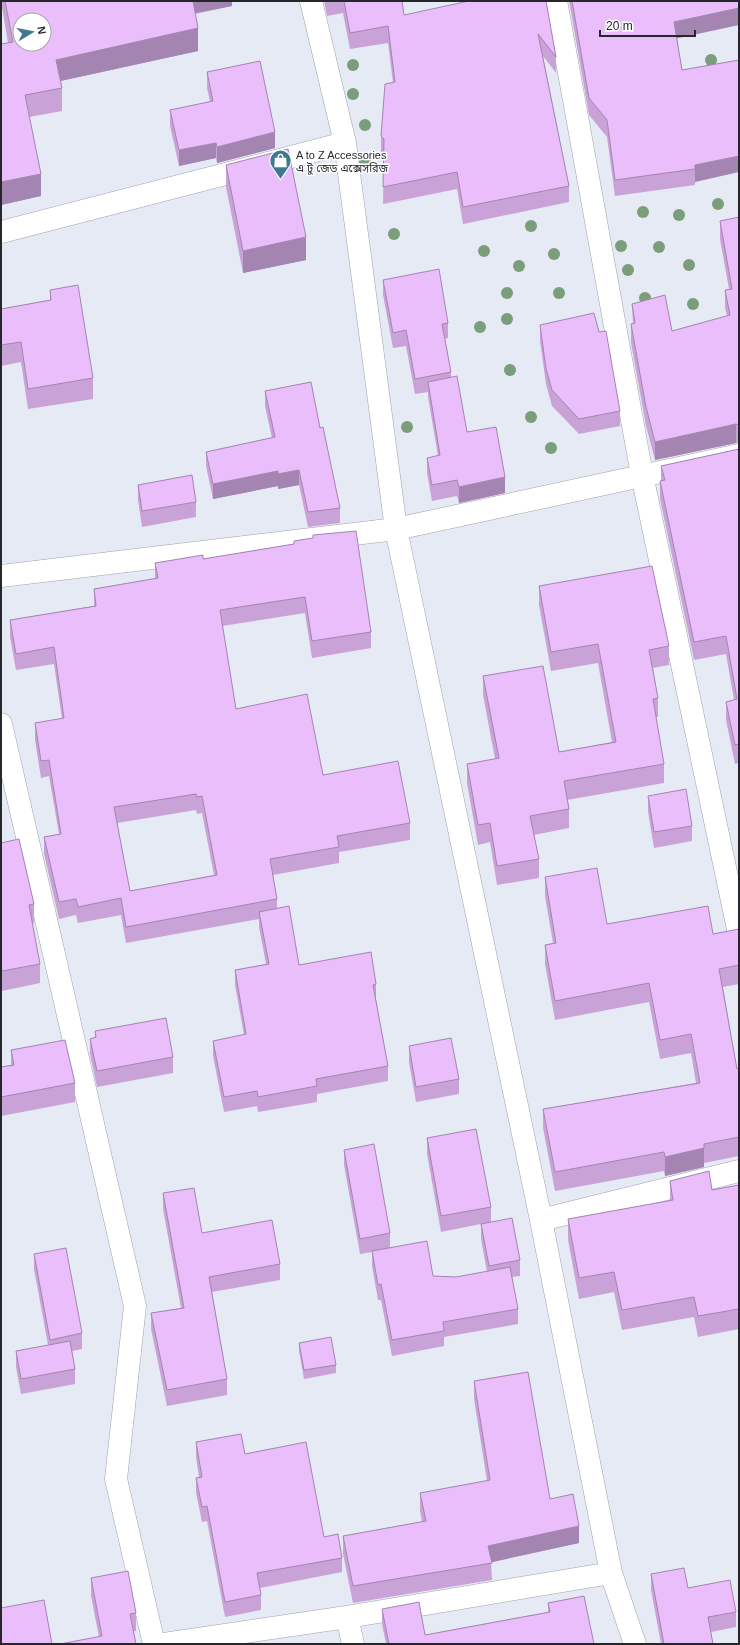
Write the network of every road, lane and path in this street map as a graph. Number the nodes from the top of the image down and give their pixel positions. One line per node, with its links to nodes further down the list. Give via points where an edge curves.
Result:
1 (310, 1): 3 (street)
2 (556, 1): 6 (street)
3 (345, 143): 4 (street); 7 (street)
4 (1, 232)
5 (739, 455): 6 (street)
6 (642, 475): 7 (street); 10 (street)
7 (396, 529): 8 (street); 12 (street)
8 (1, 576)
9 (1, 724): 15 (street, via 135,1306 116,1479)
10 (739, 934)
11 (739, 1171): 12 (street)
12 (541, 1220): 13 (street)
13 (611, 1573): 14 (street); 18 (street)
14 (348, 1617): 16 (street); 17 (street)
15 (154, 1644)
16 (164, 1644)
17 (353, 1644)
18 (635, 1644)

